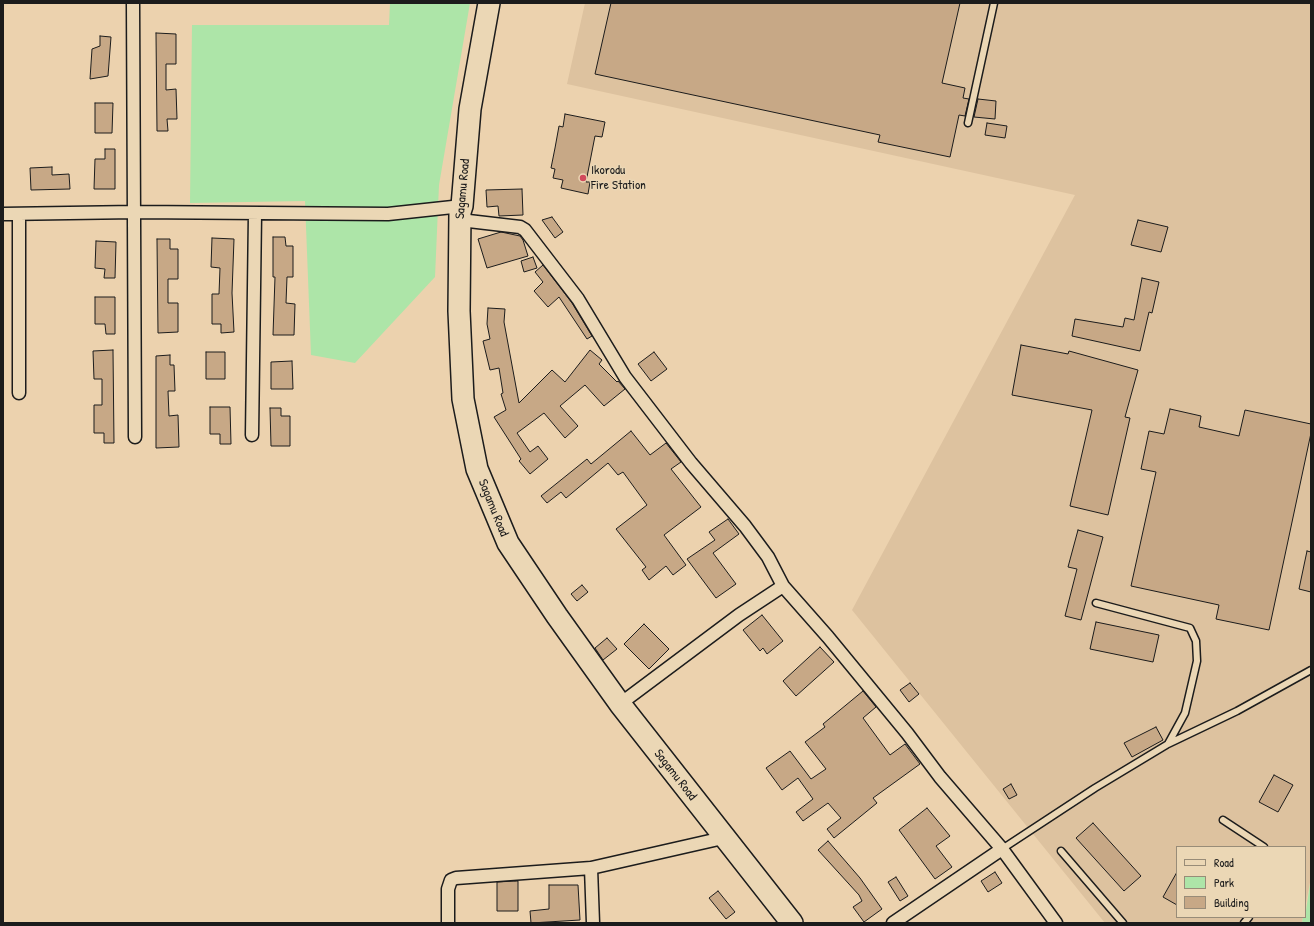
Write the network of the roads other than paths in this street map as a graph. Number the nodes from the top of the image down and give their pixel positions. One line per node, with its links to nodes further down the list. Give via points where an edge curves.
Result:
1 (133, 3): 5 (street)
2 (489, 3): 6 (highway, Sagamu Road, via 470,109)
3 (994, 3): 4 (lane)
4 (968, 123)
5 (135, 212): 8 (street); 9 (street); 12 (street)
6 (461, 213): 9 (street); 13 (street, via 525,230 578,299 625,377 691,463 745,526 768,557); 16 (highway, Sagamu Road, via 459,311 463,399 477,469 508,543)
7 (3, 214): 8 (street)
8 (19, 214): 10 (street)
9 (255, 214): 11 (street)
10 (19, 392)
11 (252, 435)
12 (135, 437)
13 (783, 586): 16 (street); 21 (street, via 820,627 940,777)
14 (1096, 603): 17 (lane, via 1190,628 1196,642 1197,661 1185,713)
15 (1311, 670): 17 (lane, via 1237,711)
16 (620, 704): 19 (highway, Sagamu Road)
17 (1168, 744): 21 (lane)
18 (1223, 820): 20 (lane)
19 (724, 838): 23 (street); 26 (highway, Sagamu Road)
20 (1262, 846)
21 (1002, 849): 27 (street); 28 (street)
22 (1061, 851): 29 (lane)
23 (591, 868): 24 (street, via 456,878 451,880 448,888); 25 (street)
24 (448, 923)
25 (593, 923)
26 (792, 923)
27 (893, 923)
28 (1056, 923)
29 (1123, 923)

